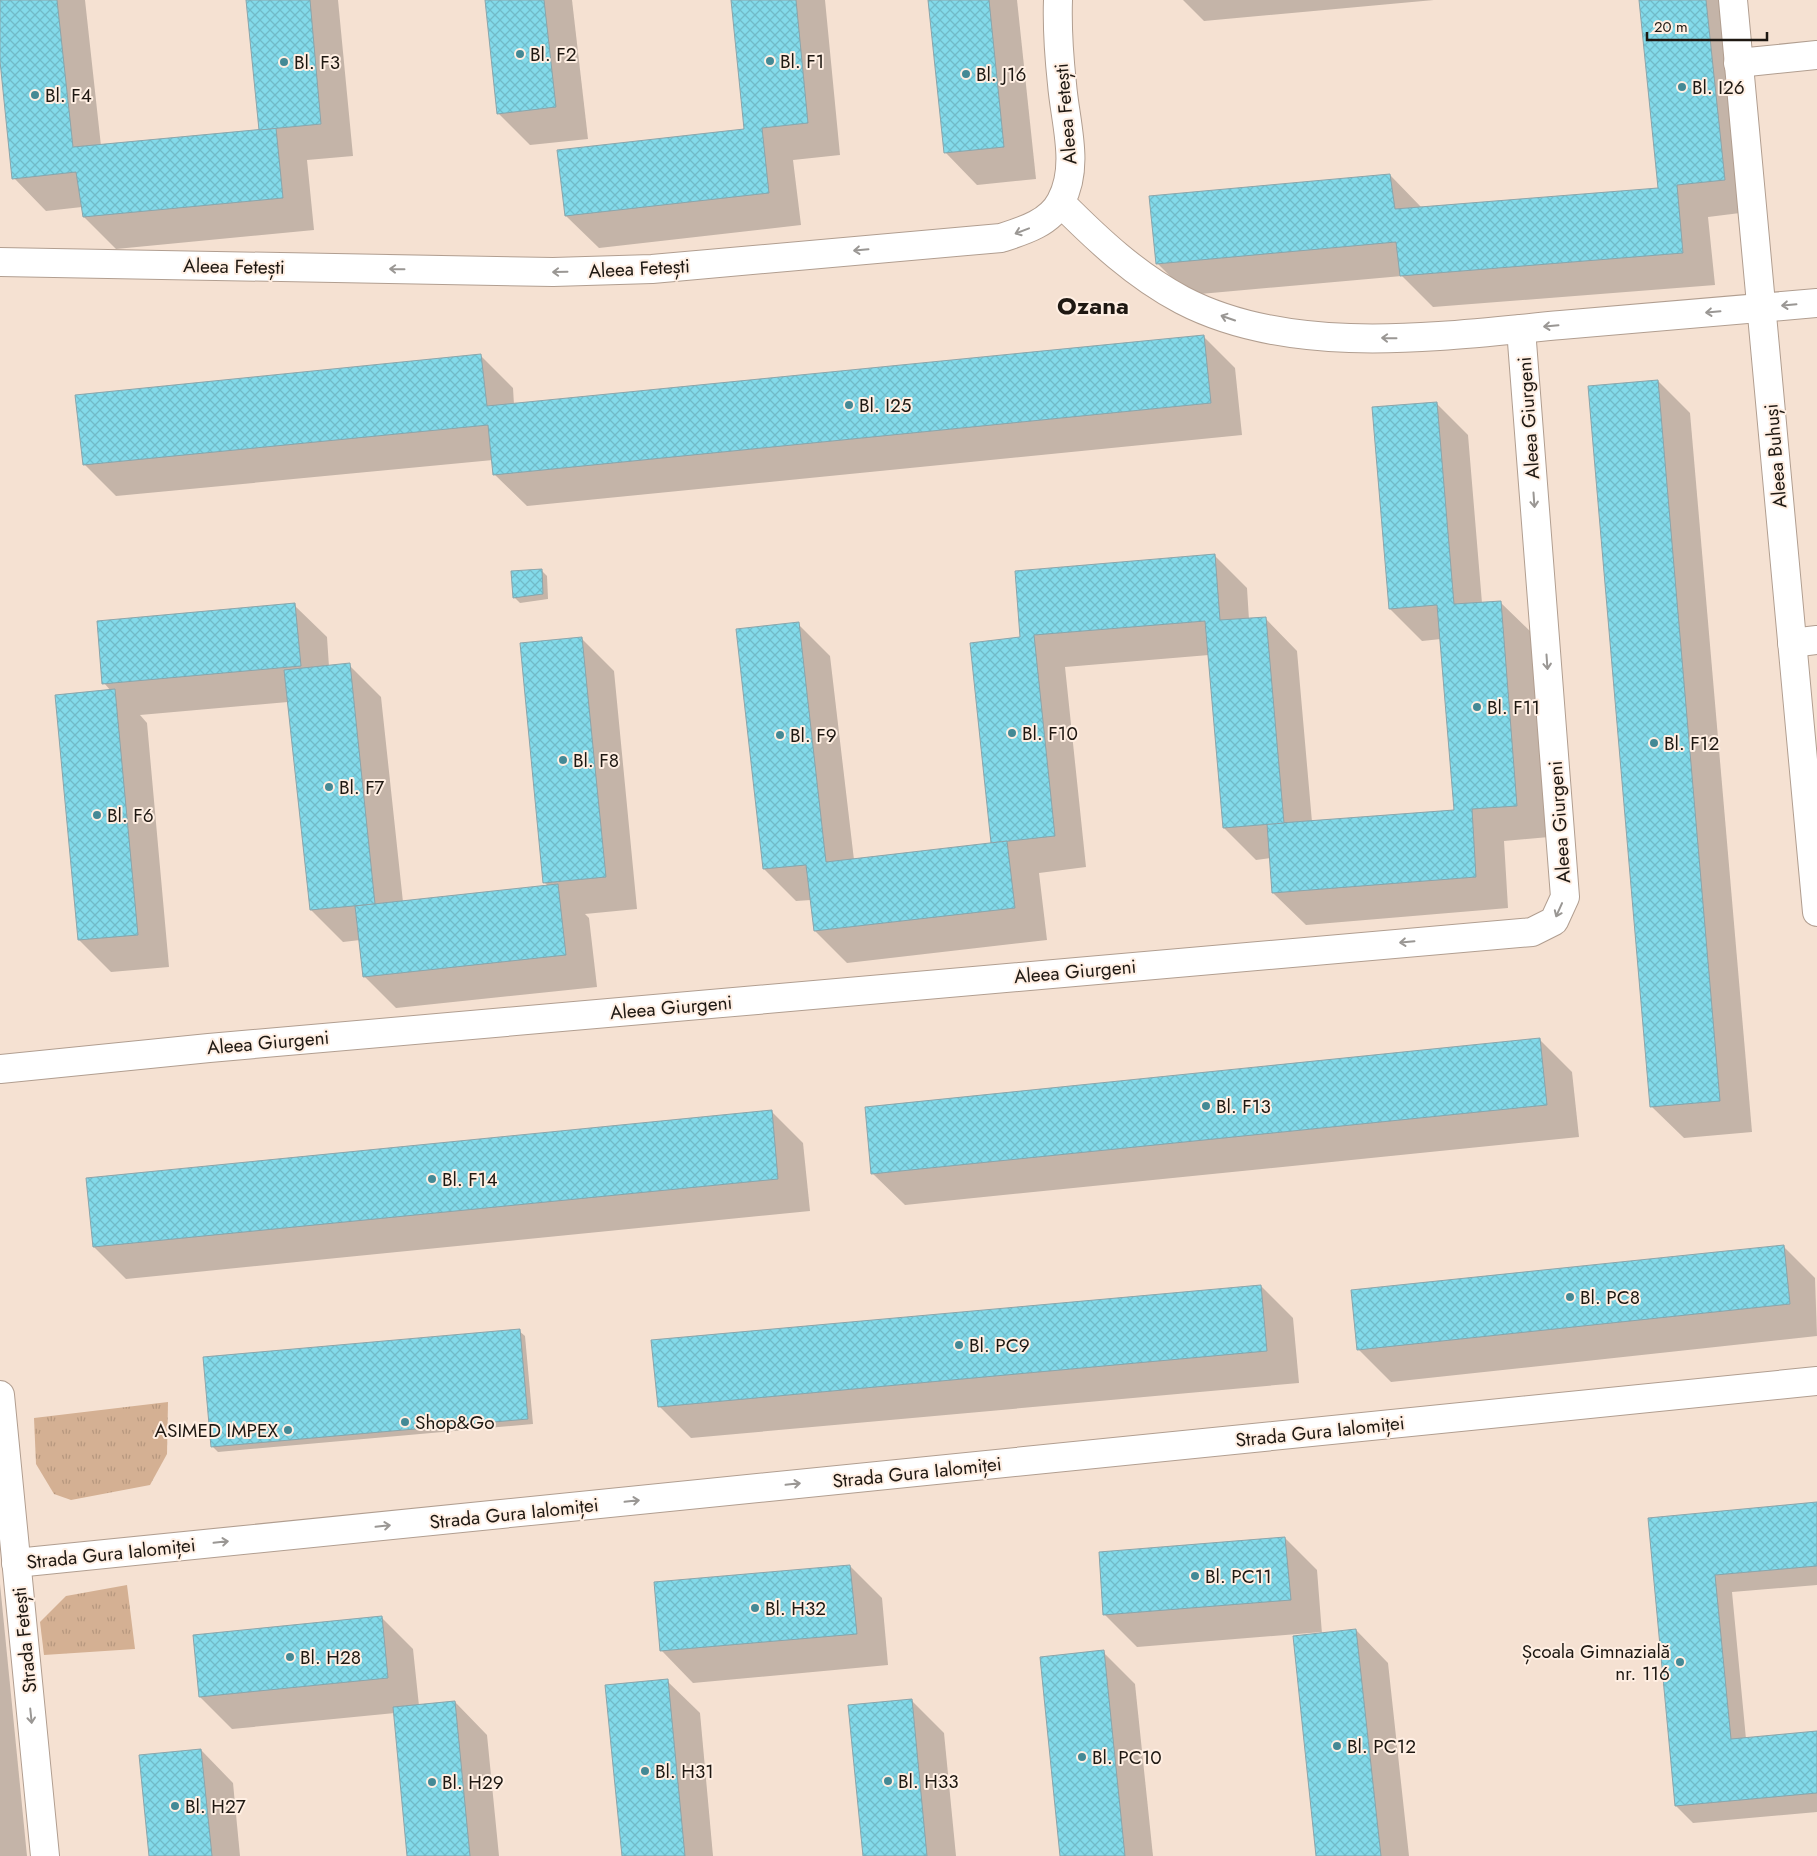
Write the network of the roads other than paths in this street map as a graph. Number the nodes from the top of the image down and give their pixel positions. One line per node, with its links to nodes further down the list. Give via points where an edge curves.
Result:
1 (1058, 0): 5 (street, Aleea Fetești, via 1062,85 1071,163)
2 (1733, 0): 4 (street, Aleea Buhuși)
3 (1817, 54): 4 (street)
4 (1738, 63): 8 (street, Aleea Buhuși)
5 (1061, 203): 6 (street, Aleea Fetești, one-way to 6, via 1045,220 1001,238 652,269 553,272); 9 (street, Aleea Giurgeni, one-way to 5, via 1415,339 1334,337 1276,330 1232,320 1184,300 1139,274)
6 (0, 262)
7 (1817, 303): 8 (street, Aleea Giurgeni, one-way to 8)
8 (1761, 307): 9 (street, Aleea Giurgeni, one-way to 9); 10 (street, Aleea Buhuși)
9 (1521, 329): 13 (street, Aleea Giurgeni, one-way to 13, via 1565,898 1554,921 1532,932 653,1008)
10 (1804, 641): 11 (street, Aleea Buhuși)
11 (1814, 853): 12 (street, Aleea Buhuși)
12 (1817, 912)
13 (0, 1069)
14 (1817, 1381): 16 (street, Strada Gura Ialomiței, one-way to 14)
15 (0, 1395): 16 (street, Strada Fetești)
16 (16, 1563): 17 (street, Strada Fetești, one-way to 17)
17 (45, 1856)

